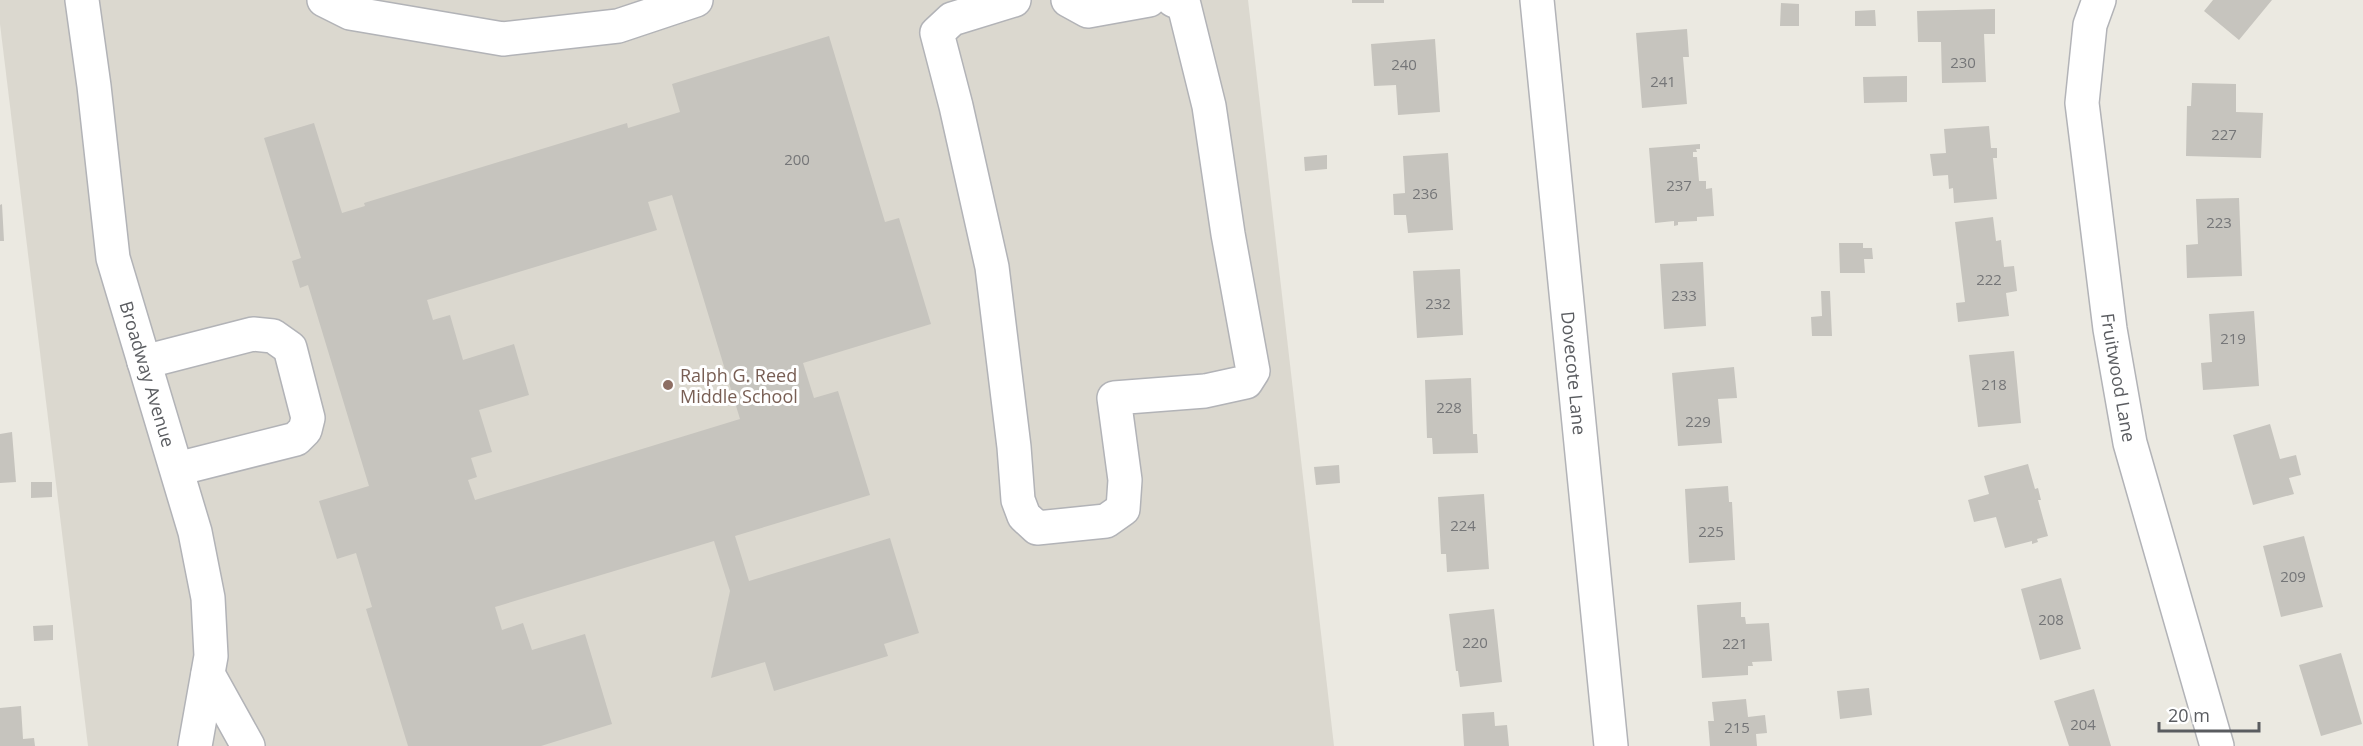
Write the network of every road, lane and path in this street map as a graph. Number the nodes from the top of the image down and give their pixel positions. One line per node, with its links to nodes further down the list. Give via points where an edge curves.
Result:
1 (82, 0): 10 (street, Broadway Avenue, via 113,258)
2 (324, 0): 3 (street, via 350,14 503,39 618,26)
3 (696, 0)
4 (1014, 0): 7 (street, via 952,18 937,33 992,267 1018,500 1024,516 1037,528 1106,521 1123,509 1125,480 1114,398 1205,391 1246,382 1253,371 1209,106 1184,5)
5 (1068, 0): 6 (street, via 1088,11)
6 (1149, 0)
7 (1173, 0)
8 (1537, 0): 15 (street, Dovecote Lane)
9 (2099, 0): 16 (street, Fruitwood Lane, via 2090,25 2082,103 2110,329 2130,442)
10 (144, 362): 11 (street, Broadway Avenue); 11 (street, via 253,334 273,336 290,348 308,418 305,430 296,439)
11 (177, 470): 12 (street, Broadway Avenue, via 208,597)
12 (208, 674): 13 (street, Broadway Avenue); 14 (street)
13 (195, 746)
14 (248, 746)
15 (1611, 746)
16 (2217, 746)

